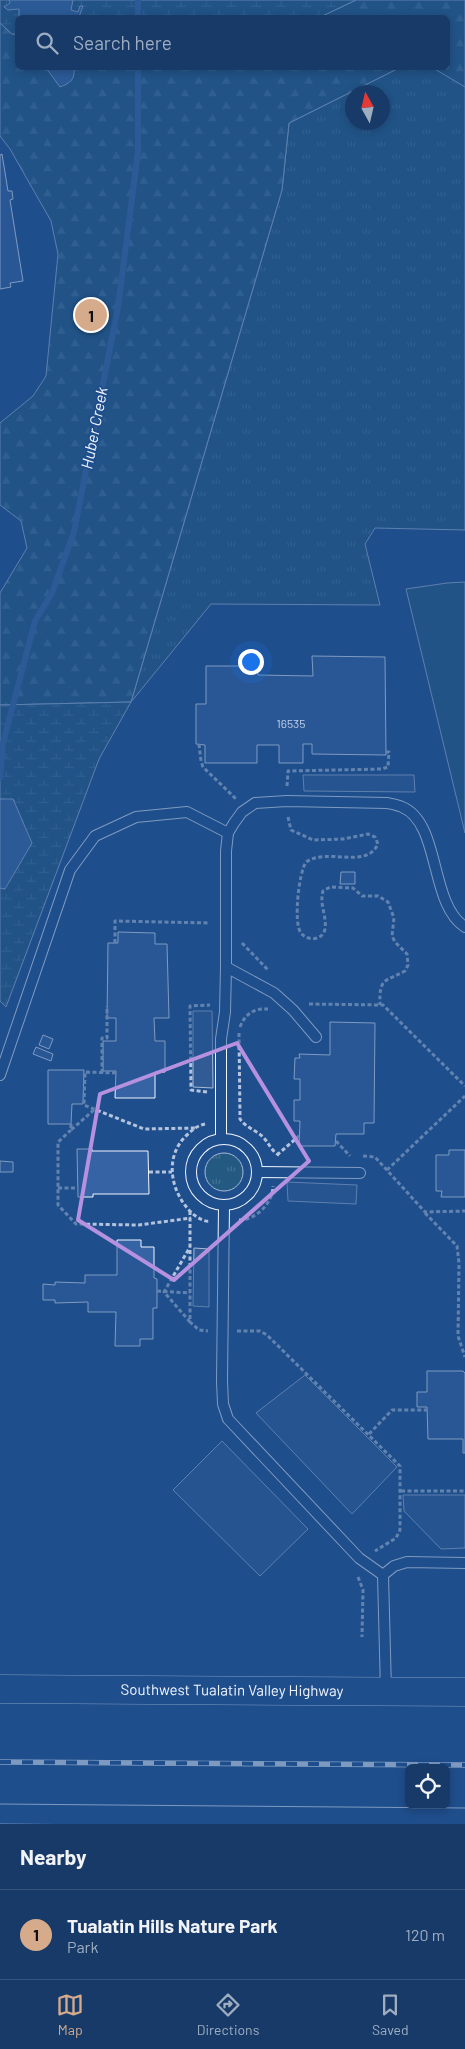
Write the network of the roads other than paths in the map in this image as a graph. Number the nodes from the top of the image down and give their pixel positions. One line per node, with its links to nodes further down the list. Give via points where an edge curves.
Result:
1 (228, 833): 2 (lane, via 242,812 255,803 287,800 403,807 415,817 426,838 445,900 458,922); 3 (lane); 5 (lane, via 187,812 136,817 95,836 70,870)
2 (465, 927)
3 (226, 967): 4 (lane, via 274,993); 6 (lane, via 221,1038)
4 (316, 1038)
5 (0, 1075)
6 (221, 1139): 7 (lane, via 236,1141 249,1150); 9 (lane, via 207,1143 196,1153 190,1174 198,1194 210,1203)
7 (258, 1172): 8 (lane); 9 (lane, via 248,1196)
8 (360, 1173)
9 (224, 1206): 11 (lane, via 223,1404 228,1419 359,1558)
10 (465, 1563): 11 (lane, via 407,1562)
11 (382, 1575): 13 (lane)
12 (0, 1689): 13 (main road, Southwest Tualatin Valley Highway)
13 (386, 1692): 14 (main road, Southwest Tualatin Valley Highway)
14 (465, 1692)
15 (0, 1814): 17 (street)
16 (465, 1818): 17 (street)
17 (377, 1821)

